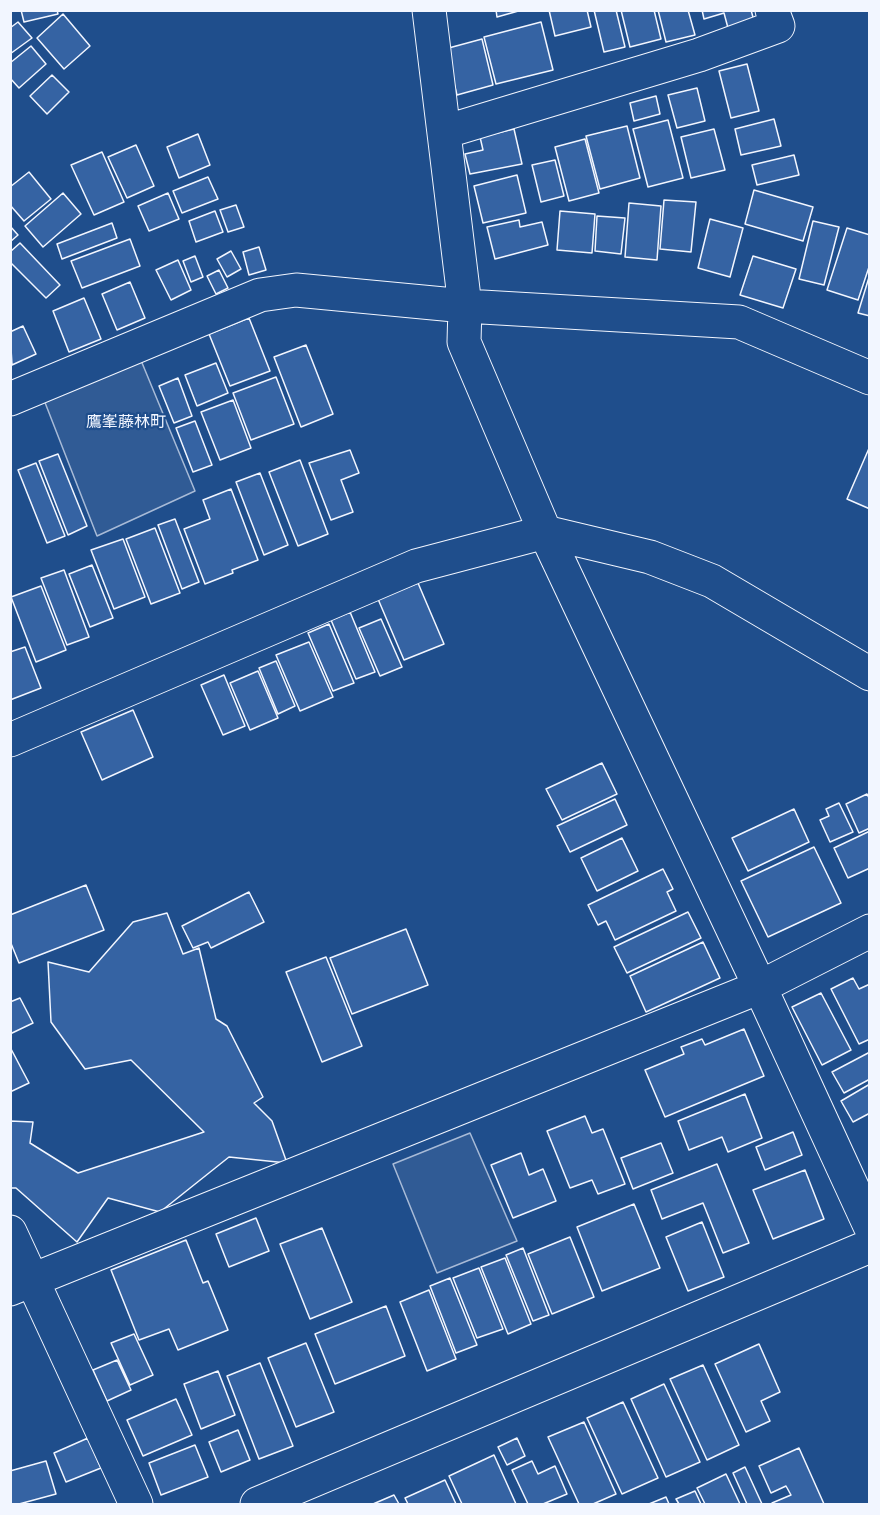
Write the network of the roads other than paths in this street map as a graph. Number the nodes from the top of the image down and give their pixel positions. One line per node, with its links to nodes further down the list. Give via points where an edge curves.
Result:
1 (429, 10): 3 (street)
2 (772, 10): 3 (street, via 778,26 699,56)
3 (444, 132): 4 (street)
4 (465, 306): 5 (street, via 740,322); 6 (street, via 296,290 260,295); 7 (street, via 464,342)
5 (870, 378)
6 (10, 399)
7 (545, 532): 8 (street, via 650,557 712,581); 9 (street, via 416,566); 11 (street)
8 (870, 674)
9 (10, 740)
10 (870, 931): 11 (street)
11 (760, 987): 12 (street); 15 (street)
12 (870, 1226)
13 (10, 1232): 15 (street)
14 (870, 1246): 17 (street)
15 (22, 1285): 16 (street)
16 (136, 1504)
17 (257, 1504)

